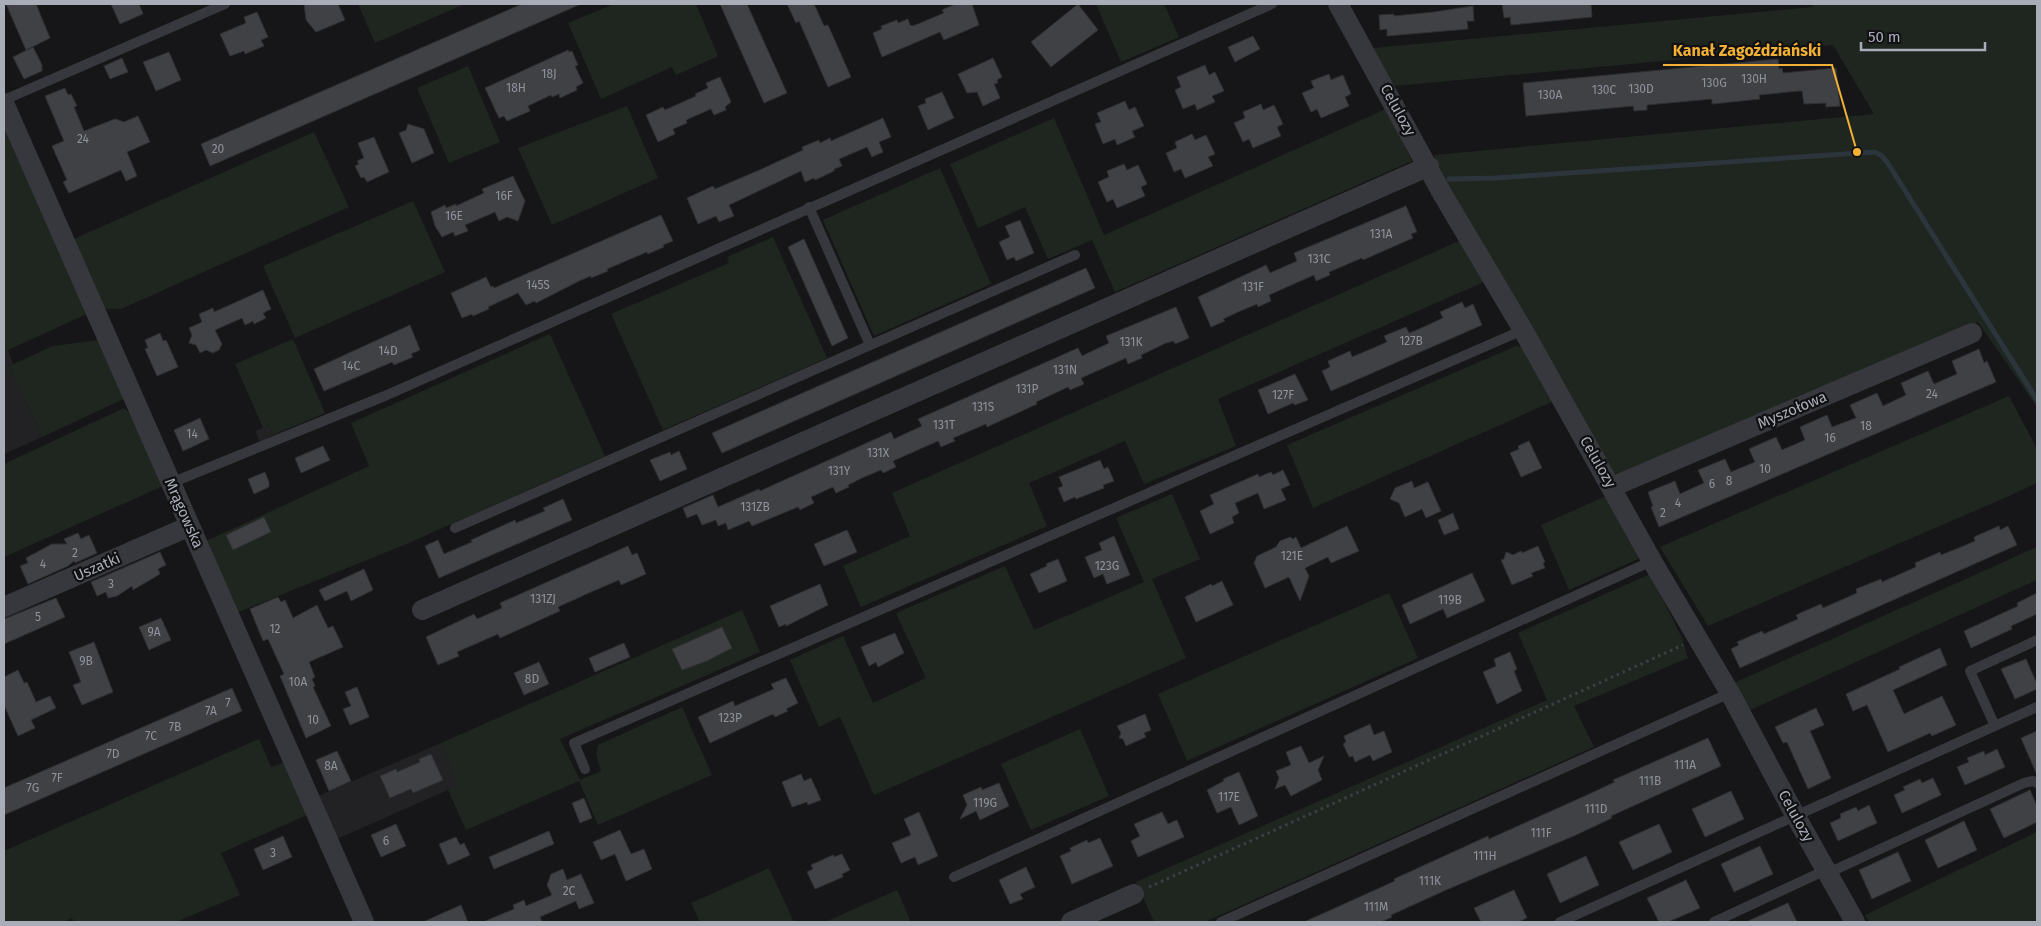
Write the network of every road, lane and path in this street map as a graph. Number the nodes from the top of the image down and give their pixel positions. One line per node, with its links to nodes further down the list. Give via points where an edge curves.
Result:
1 (225, 4): 4 (lane)
2 (1272, 4): 6 (lane)
3 (1338, 4): 5 (street, Celulozy)
4 (4, 102): 11 (street, Mrągowska)
5 (1432, 172): 8 (street, Celulozy); 17 (street)
6 (810, 206): 10 (lane); 11 (lane, via 387,395)
7 (1075, 255): 10 (lane)
8 (1523, 330): 12 (street, Celulozy); 23 (lane, via 574,743)
9 (1972, 333): 12 (street, Myszołowa)
10 (870, 345): 14 (lane)
11 (171, 483): 13 (street, Mrągowska)
12 (1612, 487): 15 (street, Celulozy)
13 (190, 526): 16 (street, Uszatki); 29 (street, Mrągowska)
14 (455, 528)
15 (1652, 561): 18 (street, Celulozy); 27 (lane)
16 (4, 607)
17 (422, 610)
18 (1697, 639): 20 (street, Celulozy); 28 (path)
19 (2037, 640): 22 (lane, via 1970,671)
20 (1730, 693): 25 (street, Celulozy); 31 (lane)
21 (2037, 707): 22 (lane)
22 (1996, 726): 25 (lane)
23 (585, 769)
24 (2037, 783): 26 (lane, via 2024,783)
25 (1795, 815): 26 (street, Celulozy); 32 (lane)
26 (1827, 871): 33 (lane); 34 (street, Celulozy)
27 (954, 877)
28 (1134, 894): 30 (street)
29 (364, 922)
30 (1071, 922)
31 (1221, 922)
32 (1560, 922)
33 (1714, 922)
34 (1855, 922)

